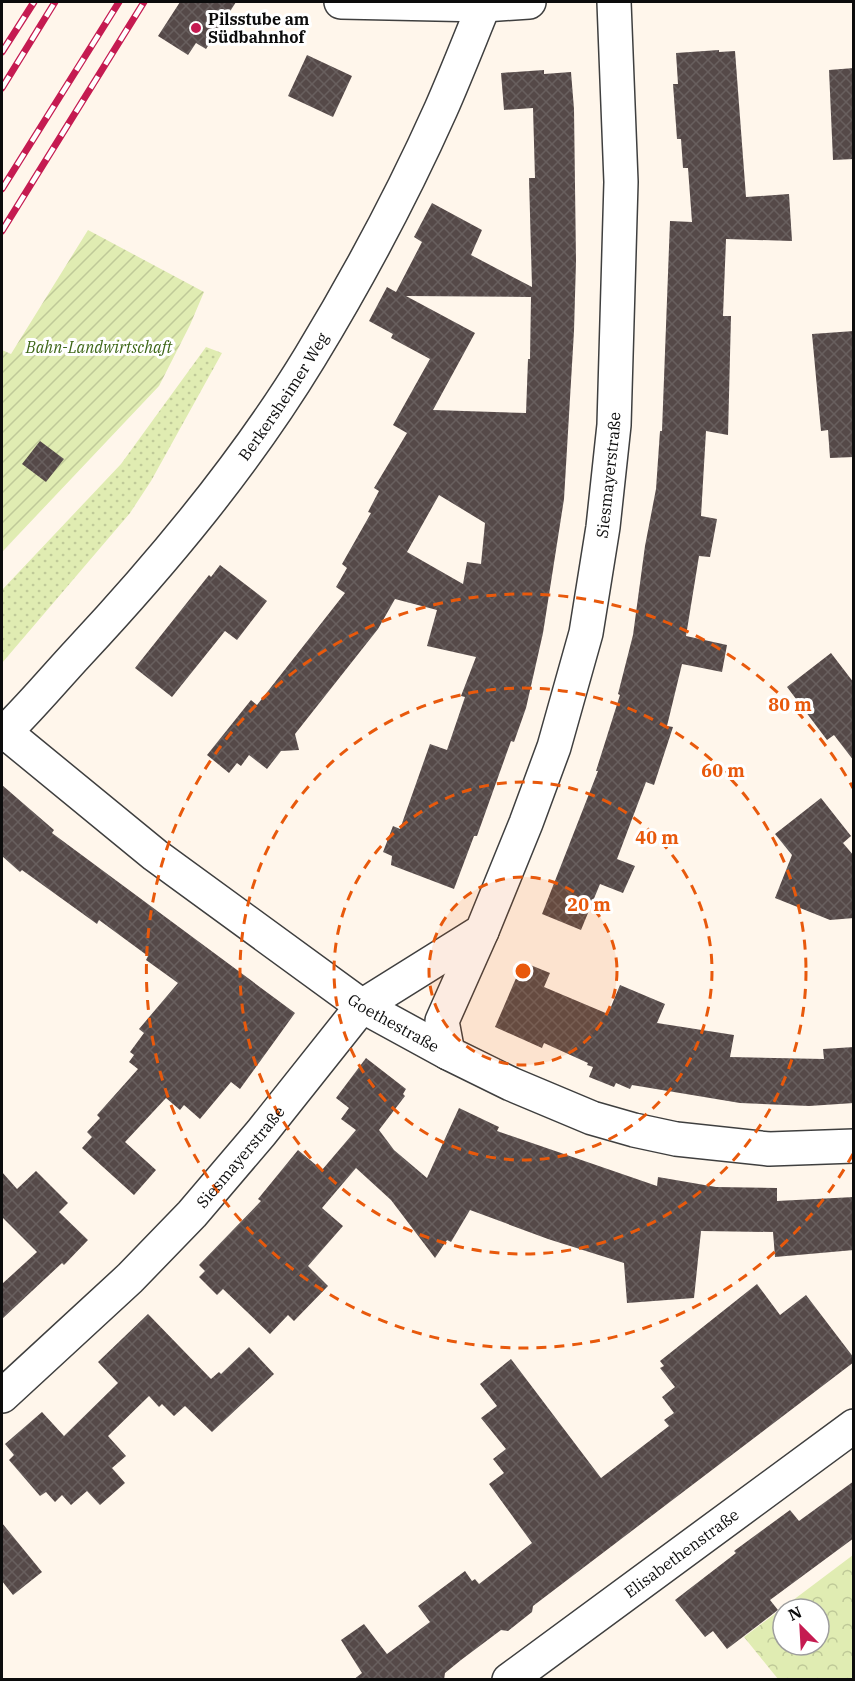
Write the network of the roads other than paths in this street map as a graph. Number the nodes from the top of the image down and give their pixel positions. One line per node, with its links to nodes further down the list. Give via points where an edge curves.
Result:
1 (341, 2): 4 (street)
2 (529, 2): 4 (street)
3 (614, 2): 6 (street, Siesmayerstraße, via 621,194 614,425 603,527 586,633 554,747)
4 (484, 5): 5 (street, Berkersheimer Weg, via 440,111 380,234 285,395 178,542)
5 (3, 733): 7 (street, Goethestraße, via 155,855)
6 (482, 931): 7 (street, Siesmayerstraße); 8 (street, Siesmayerstraße, via 442,1020)
7 (362, 1006): 8 (street, Goethestraße); 10 (street, Siesmayerstraße, via 192,1214 130,1278)
8 (448, 1053): 9 (street, Goethestraße, via 549,1102 634,1130 676,1139 769,1149)
9 (854, 1146)
10 (2, 1396)
11 (854, 1426): 12 (street, Elisabethenstraße)
12 (509, 1680)

